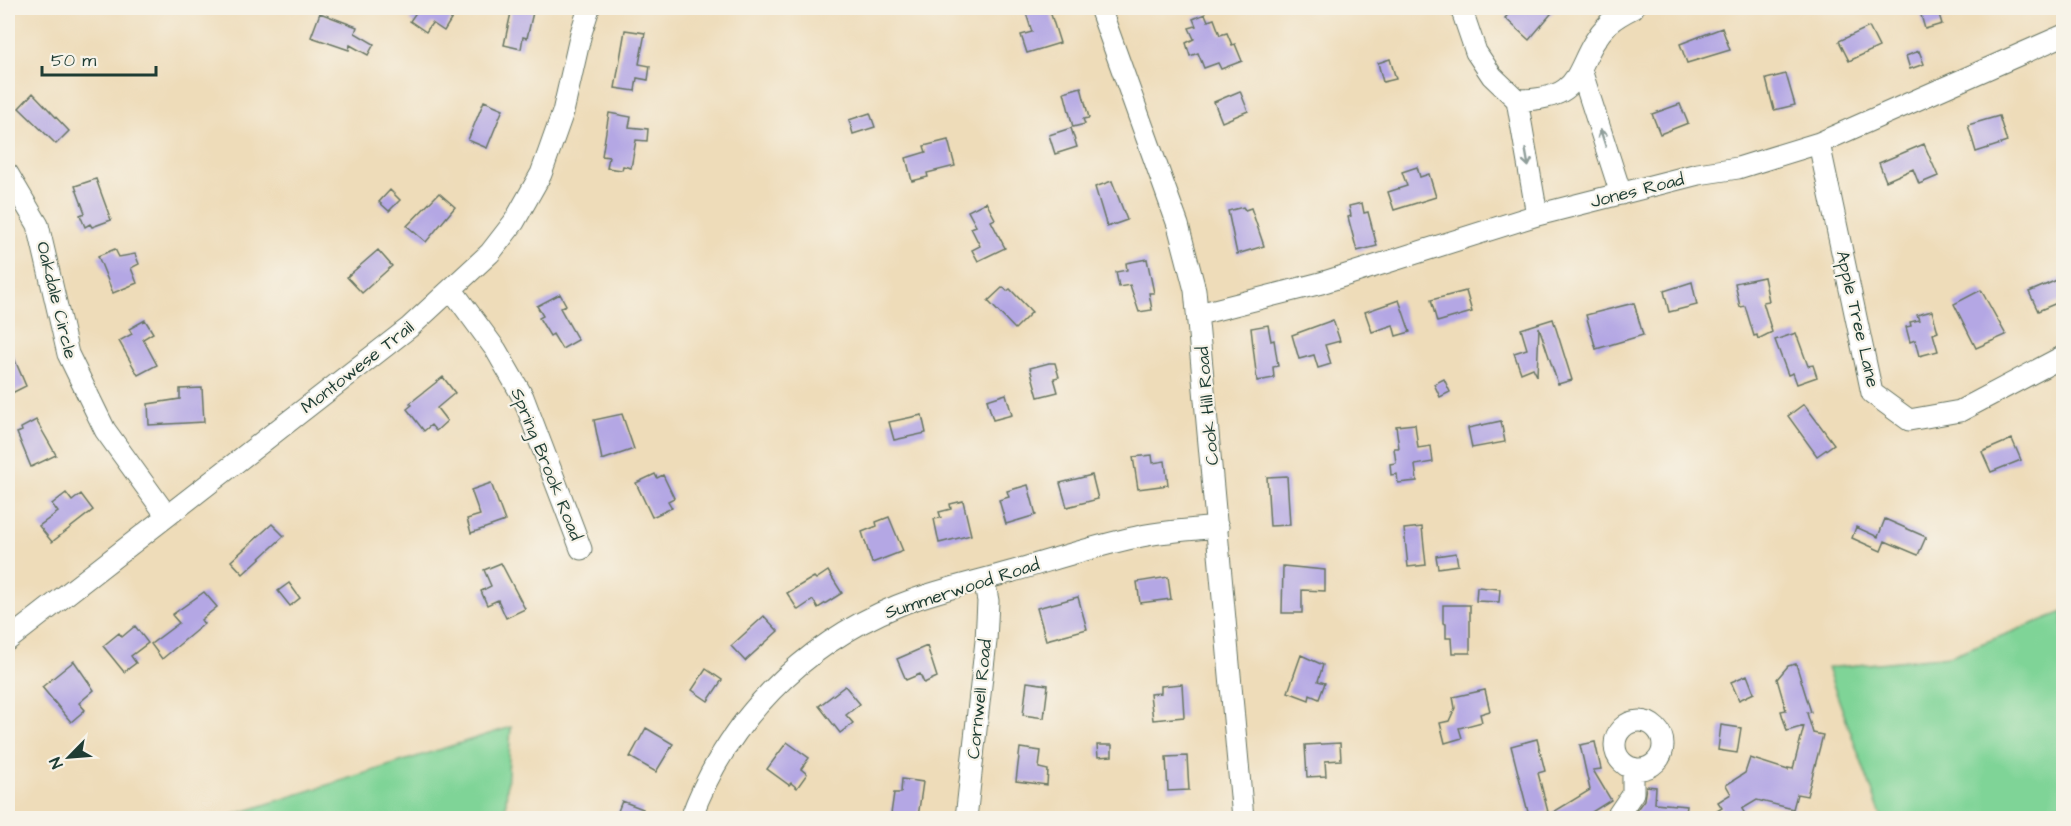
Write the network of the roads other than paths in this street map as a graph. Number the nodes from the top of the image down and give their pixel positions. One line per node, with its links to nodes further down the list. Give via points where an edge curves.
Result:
1 (589, 8): 12 (street, Montowese Trail, via 563,112 541,174 514,222 490,253)
2 (1100, 8): 13 (street, Cook Hill Road, via 1178,225)
3 (1461, 8): 7 (street, via 1476,52 1492,76)
4 (1633, 8): 6 (street, via 1610,23)
5 (2064, 35): 8 (street, Jones Road)
6 (1581, 70): 7 (street, via 1565,92 1544,100); 10 (street, one-way to 6)
7 (1517, 100): 11 (street, one-way to 11)
8 (1819, 143): 10 (street, Jones Road, via 1738,168); 14 (street, Apple Tree Lane, via 1872,393 1909,420 1960,411)
9 (8, 174): 15 (street, Oakdale Circle, via 38,225 68,354 105,430)
10 (1621, 194): 11 (street, Jones Road)
11 (1537, 215): 13 (street, Jones Road, via 1321,283)
12 (452, 290): 15 (street, Montowese Trail); 17 (street, Spring Brook Road, via 496,350 523,397)
13 (1199, 314): 16 (street, Cook Hill Road)
14 (2064, 356)
15 (167, 516): 19 (street, Montowese Trail)
16 (1218, 527): 18 (street, Summerwood Road, via 1137,537); 23 (street, Cook Hill Road)
17 (581, 549)
18 (984, 580): 21 (street, Summerwood Road, via 898,606 861,623 801,662 743,722); 22 (street, Cornwell Road, via 988,601 986,641)
19 (8, 640)
20 (1633, 768): 24 (street, via 1633,793)
21 (691, 819)
22 (966, 819)
23 (1243, 819)
24 (1616, 819)

